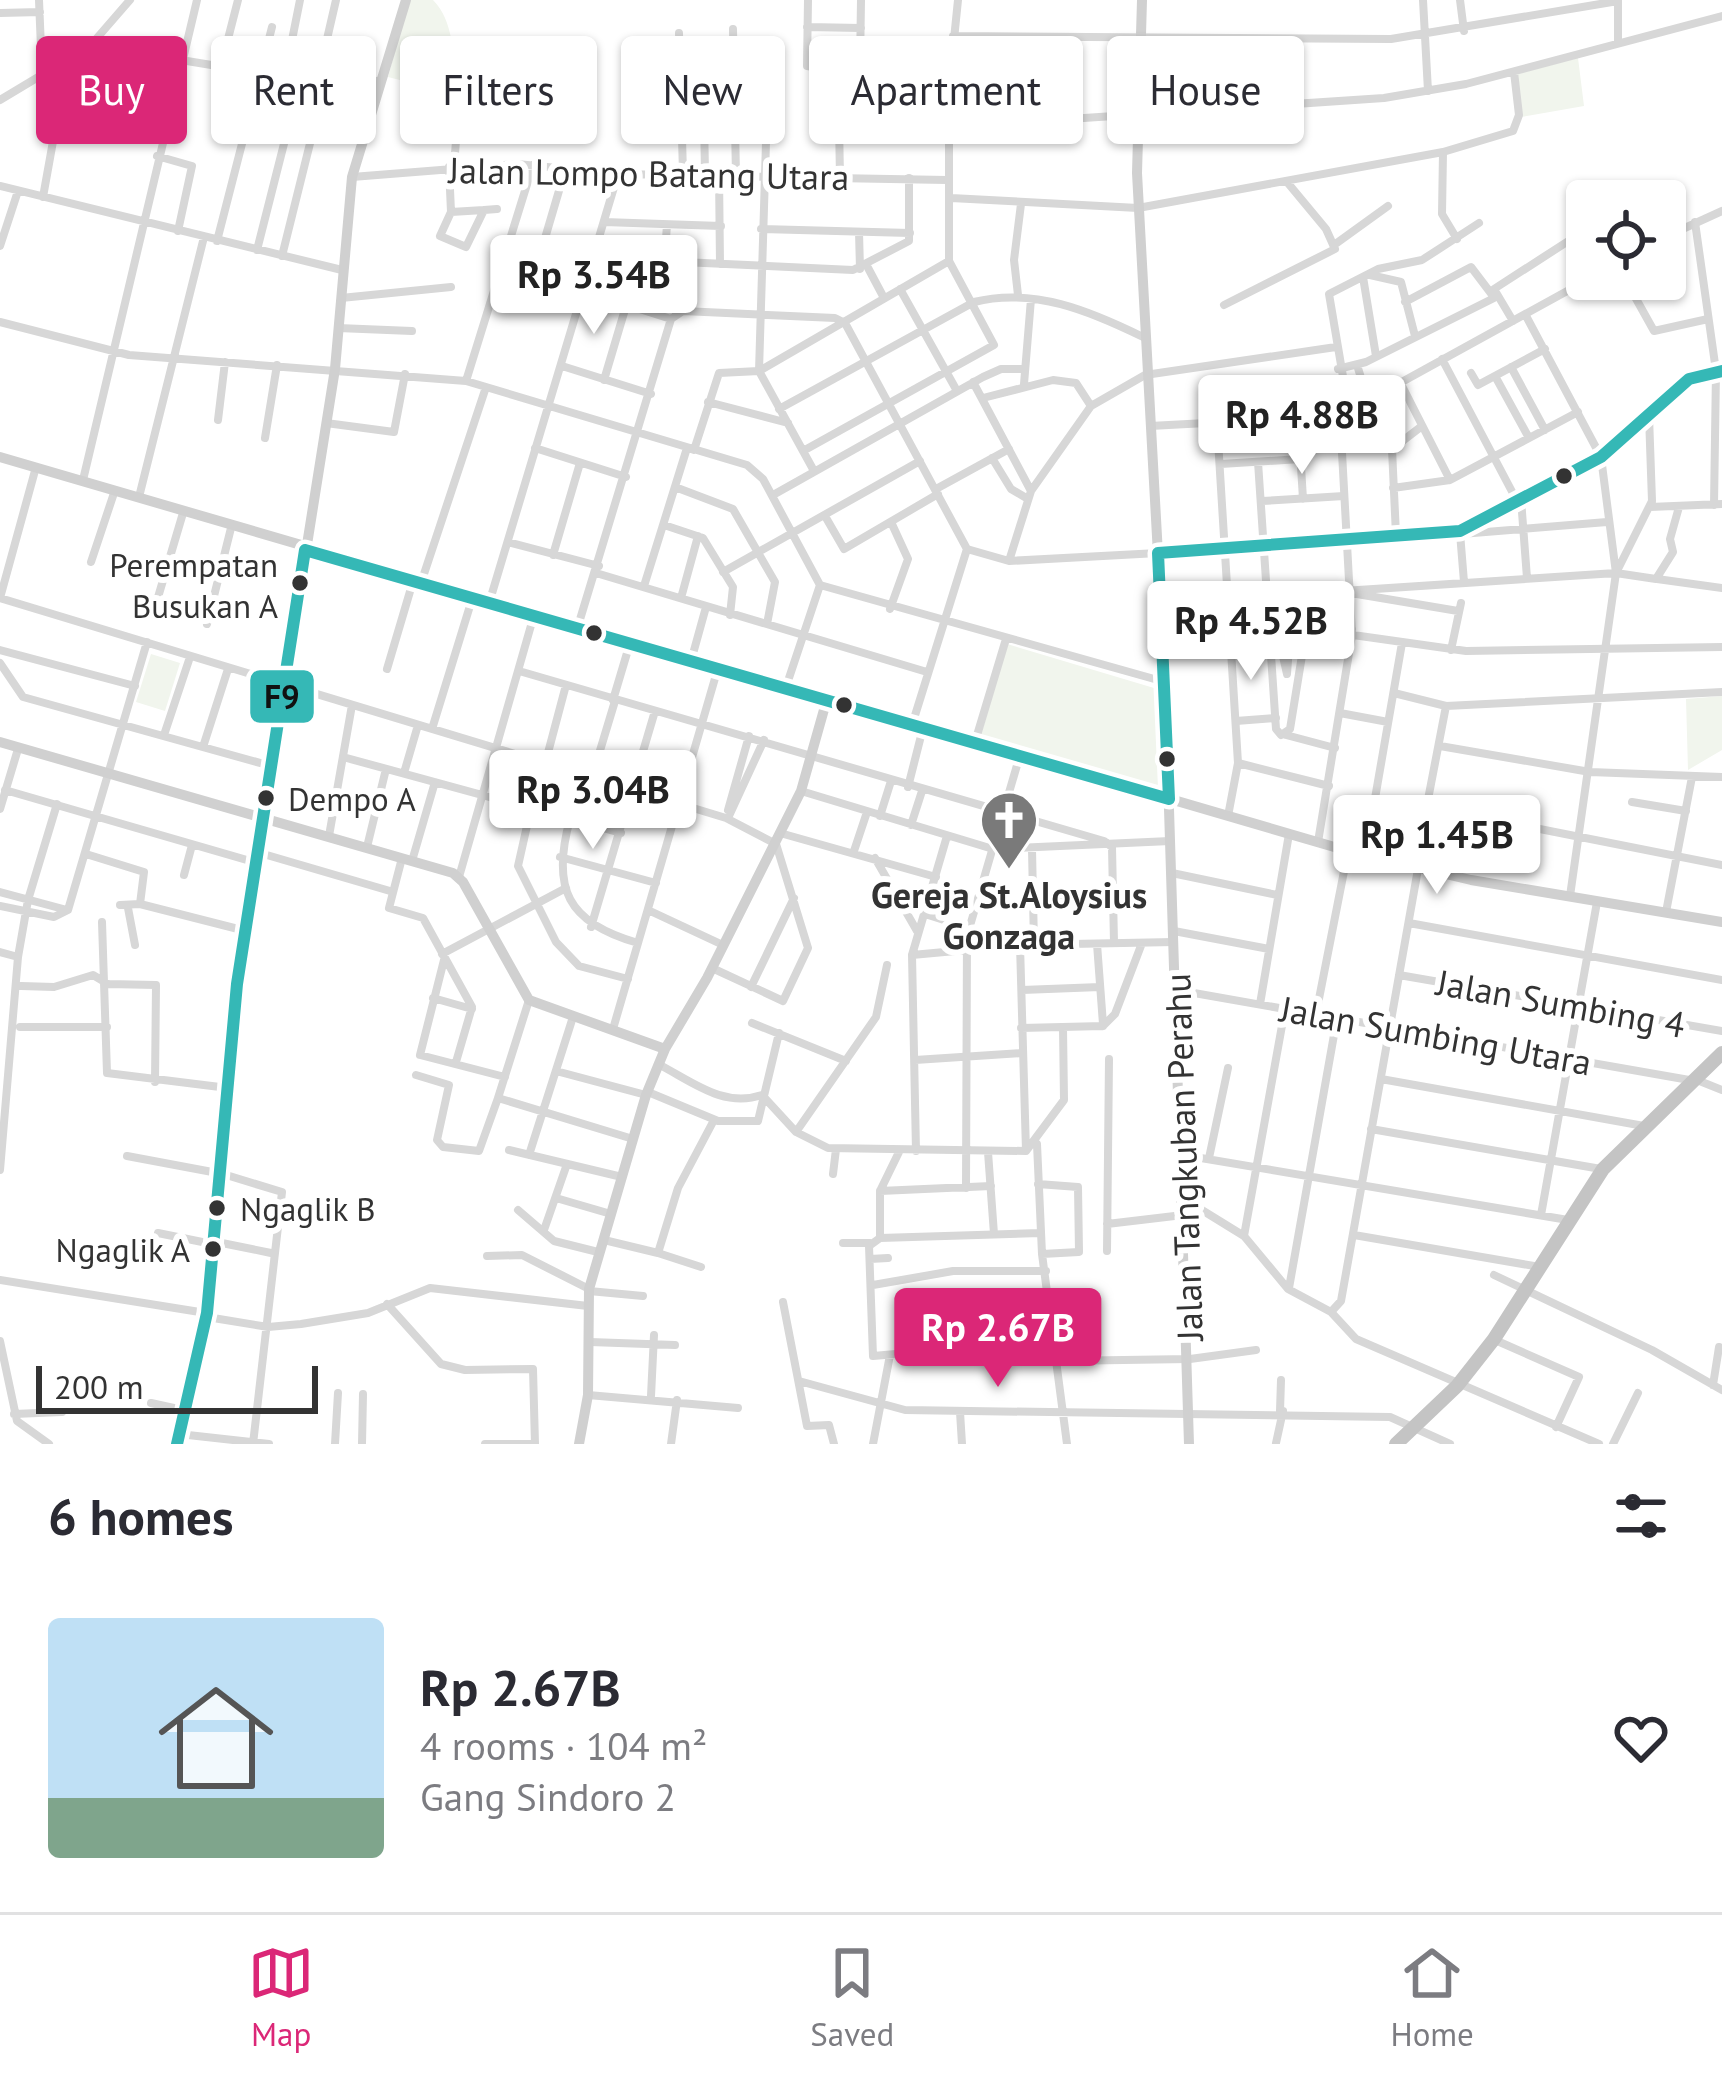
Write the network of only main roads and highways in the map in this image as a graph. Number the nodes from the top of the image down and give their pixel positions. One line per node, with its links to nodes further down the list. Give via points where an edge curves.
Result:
1 (406, 0): 5 (main road, via 352,178 335,369)
2 (1142, 0): 6 (main road, Jalan Tangkuban Perahu, via 1138,208)
3 (1719, 371): 6 (main road, via 1689,379 1601,457 1460,533)
4 (0, 457): 5 (main road)
5 (305, 550): 7 (main road); 10 (main road)
6 (1158, 553): 9 (main road, Jalan Tangkuban Perahu)
7 (827, 699): 9 (main road); 12 (main road, via 801,791)
8 (0, 742): 10 (main road)
9 (1169, 799): 11 (main road, via 1417,869); 16 (main road, Jalan Tangkuban Perahu)
10 (266, 819): 12 (main road, via 459,877 529,1000); 14 (main road, via 246,931 207,1315)
11 (1722, 922)
12 (664, 1049): 15 (main road, via 589,1290)
13 (1722, 1053): 17 (highway, via 1603,1169 1494,1339)
14 (178, 1439)
15 (579, 1444)
16 (1190, 1444)
17 (1396, 1444)

